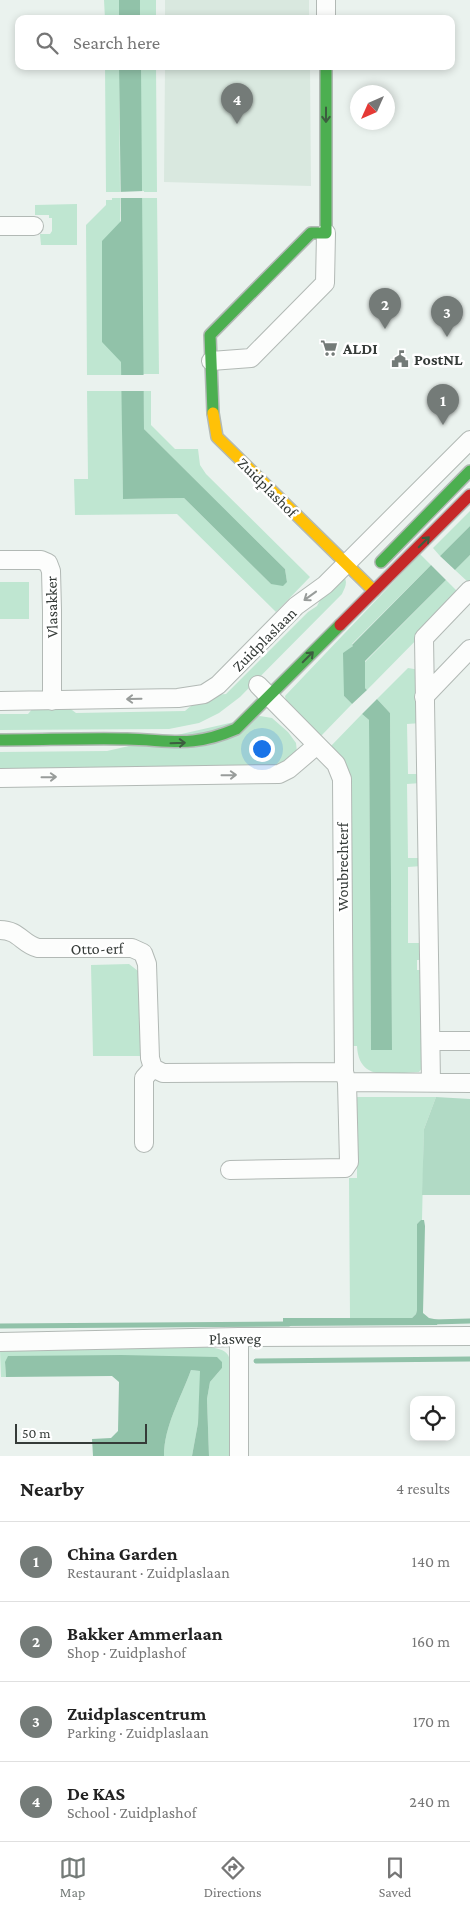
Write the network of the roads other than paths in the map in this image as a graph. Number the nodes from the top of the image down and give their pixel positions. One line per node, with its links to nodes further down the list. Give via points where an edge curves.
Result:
1 (326, 0): 2 (street)
2 (326, 15)
3 (326, 70): 6 (street, one-way to 6)
4 (0, 226): 5 (street)
5 (34, 226)
6 (326, 232): 7 (street, Zuidplashof, via 311,233 210,335); 7 (street, via 325,283 251,358)
7 (211, 361): 12 (street, Zuidplashof, via 217,437)
8 (470, 440): 12 (street, Zuidplaslaan)
9 (470, 471): 13 (street)
10 (470, 496): 14 (street, one-way to 10)
11 (0, 560): 19 (street, Vlasakker, via 41,560 48,563 51,571)
12 (346, 564): 13 (street, Zuidplashof); 19 (street, Zuidplaslaan, one-way to 19, via 325,585 296,606 218,685 204,694 178,698)
13 (366, 578): 14 (street, Zuidplashof)
14 (374, 591): 17 (street, one-way to 14)
15 (468, 592): 18 (street, via 424,638)
16 (470, 649): 18 (street)
17 (261, 688): 22 (street, one-way to 17, via 172,744 201,742 222,736 236,729); 24 (street, Woubrechterf)
18 (424, 697): 27 (street)
19 (52, 700): 20 (street, Zuidplaslaan)
20 (0, 701)
21 (197, 729): 22 (street)
22 (130, 739): 23 (street)
23 (0, 740)
24 (317, 745): 25 (street, one-way to 24, via 279,774 289,770); 30 (street, Woubrechterf, via 336,764 342,779)
25 (0, 778)
26 (0, 930): 29 (street, Otto-erf, via 19,935 38,948 132,948 143,953 147,964 150,1058)
27 (431, 1041): 28 (street); 31 (street)
28 (470, 1041)
29 (154, 1068): 30 (street, via 164,1073); 33 (street, via 144,1078)
30 (346, 1077): 31 (street); 34 (street, Woubrechterf, via 349,1162 345,1168)
31 (431, 1082): 32 (street)
32 (470, 1083)
33 (144, 1143)
34 (230, 1170)
35 (470, 1336): 36 (street, Plasweg)
36 (239, 1337): 37 (street, Plasweg); 38 (street)
37 (0, 1342)
38 (239, 1456)

